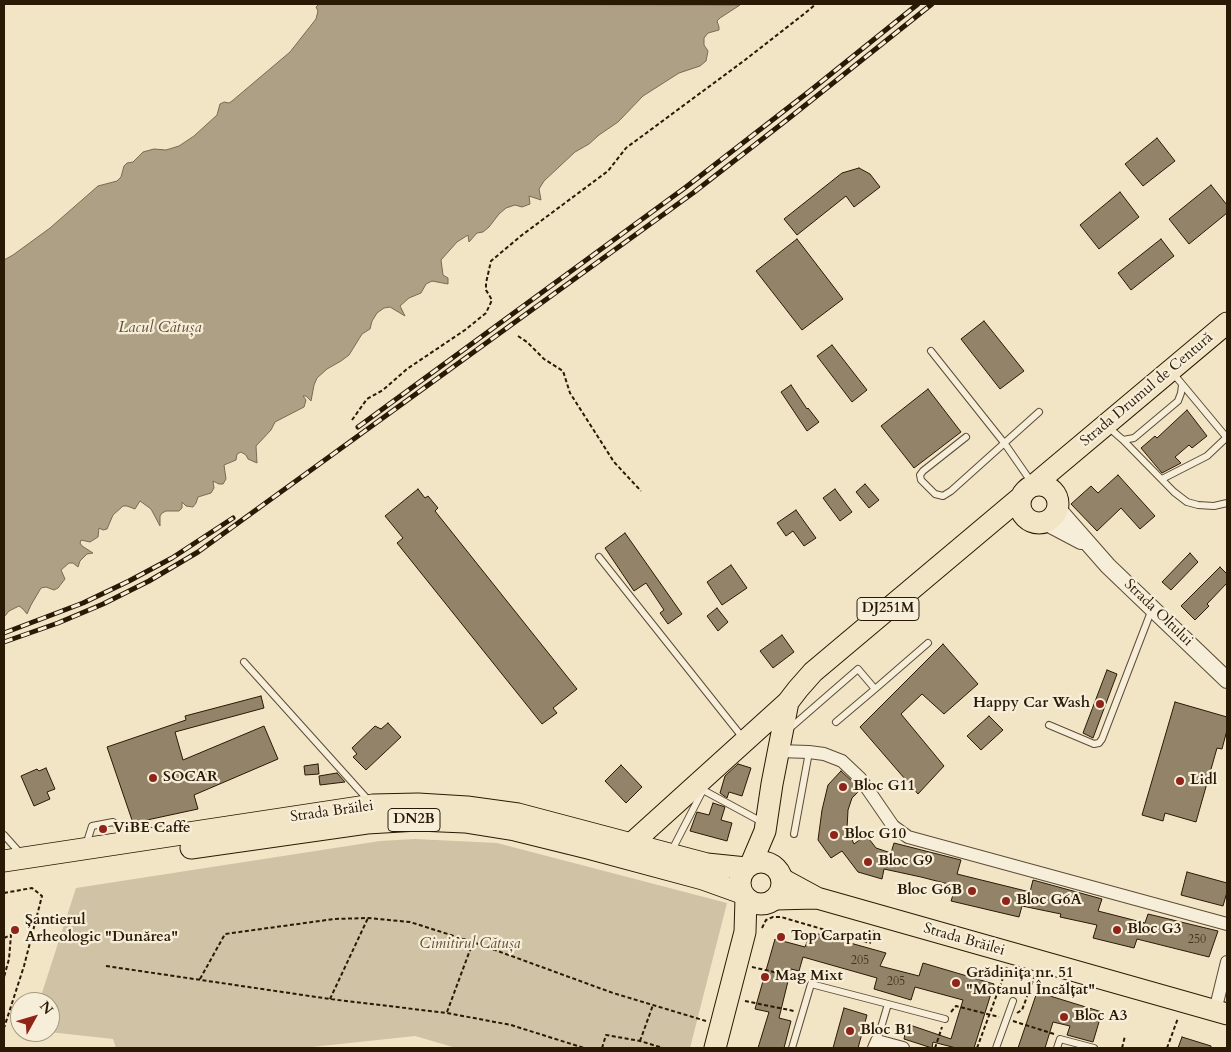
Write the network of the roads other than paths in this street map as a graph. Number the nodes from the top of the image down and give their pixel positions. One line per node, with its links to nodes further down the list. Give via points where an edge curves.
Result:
1 (1227, 323): 3 (main road, Strada Drumul de Centură / DJ251M)
2 (931, 351): 9 (lane)
3 (1176, 378): 5 (main road, Strada Drumul de Centură / DJ251M); 7 (lane); 8 (lane, via 1181,394 1178,401 1134,438)
4 (1039, 412): 9 (lane)
5 (1106, 425): 8 (lane); 10 (main road, Strada Drumul de Centură / DJ251M)
6 (966, 437): 9 (lane, via 920,475 935,494 943,496 952,491)
7 (1227, 438): 11 (lane, via 1207,456)
8 (1123, 440): 11 (lane)
9 (1004, 444): 12 (lane)
10 (1067, 458): 12 (main road, Strada Drumul de Centură / DJ251M); 14 (main road, Strada Drumul de Centură)
11 (1162, 479): 13 (lane, via 1187,502 1214,506)
12 (1027, 491): 14 (main road, via 1046,486); 14 (main road, via 1021,511); 15 (main road, Strada Drumul de Centură / DJ251M)
13 (1227, 503)
14 (1047, 511): 15 (main road); 17 (street, Strada Oltului, via 1090,546)
15 (992, 522): 22 (main road, Strada Drumul de Centură / DJ251M, via 813,672)
16 (599, 557): 25 (lane)
17 (1152, 608): 20 (street, Strada Oltului); 24 (lane, via 1099,743 1094,744)
18 (928, 643): 21 (lane)
19 (244, 662): 29 (lane)
20 (1227, 680)
21 (875, 689): 23 (lane); 26 (lane, via 858,669)
22 (788, 702): 25 (main road, DJ251M); 26 (main road, Strada Drumul de Centură / DJ251M)
23 (836, 722)
24 (1049, 725)
25 (745, 741): 28 (main road, DJ251M)
26 (779, 744): 27 (street); 30 (main road, Strada Drumul de Centură / DJ251M)
27 (809, 752): 31 (lane); 45 (street, via 824,754 853,769 893,826 908,837)
28 (701, 786): 30 (lane); 34 (main road, DJ251M); 36 (lane)
29 (373, 805): 34 (main road, Strada Brăilei / DN2B, via 438,805 518,814); 35 (main road, Strada Brăilei / DN2B)
30 (765, 827): 39 (main road, Strada Drumul de Centură / DJ251M); 41 (main road, Strada Drumul de Centură / DJ251M)
31 (794, 834)
32 (131, 835): 35 (lane, via 113,822 92,826)
33 (4, 836): 37 (lane)
34 (631, 844): 36 (main road, Strada Brăilei / DN2B)
35 (84, 849): 37 (main road, Strada Brăilei / DN2B)
36 (669, 854): 39 (main road, Strada Brăilei / DN2B, via 707,864)
37 (25, 858): 38 (main road, Strada Brăilei / DN2B)
38 (4, 861)
39 (749, 866): 41 (main road, Strada Brăilei / DN2B, via 760,862 770,864); 42 (main road, via 740,880)
40 (4, 874): 42 (main road, Strada Brăilei / DN2B, via 367,823 418,820 465,822 515,830 703,879)
41 (779, 875): 43 (main road, Strada Brăilei / DN2B); 44 (main road, via 782,887)
42 (744, 896): 44 (main road, Strada Brăilei / DN2B, via 758,904); 46 (main road)
43 (817, 898): 44 (main road, Strada Brăilei / DN2B); 50 (main road, Strada Brăilei / DN2B)
44 (773, 900): 46 (main road)
45 (1227, 924)
46 (753, 932): 53 (main road, via 728,997)
47 (1227, 962): 50 (street)
48 (1013, 1001): 56 (lane)
49 (888, 1004): 51 (lane); 52 (lane); 54 (lane, via 811,984)
50 (1221, 1012)
51 (945, 1019)
52 (875, 1044): 55 (street)
53 (715, 1048)
54 (792, 1048)
55 (903, 1048)
56 (996, 1048)
57 (1057, 1048): 58 (lane, via 1060,1039)
58 (1094, 1048)

